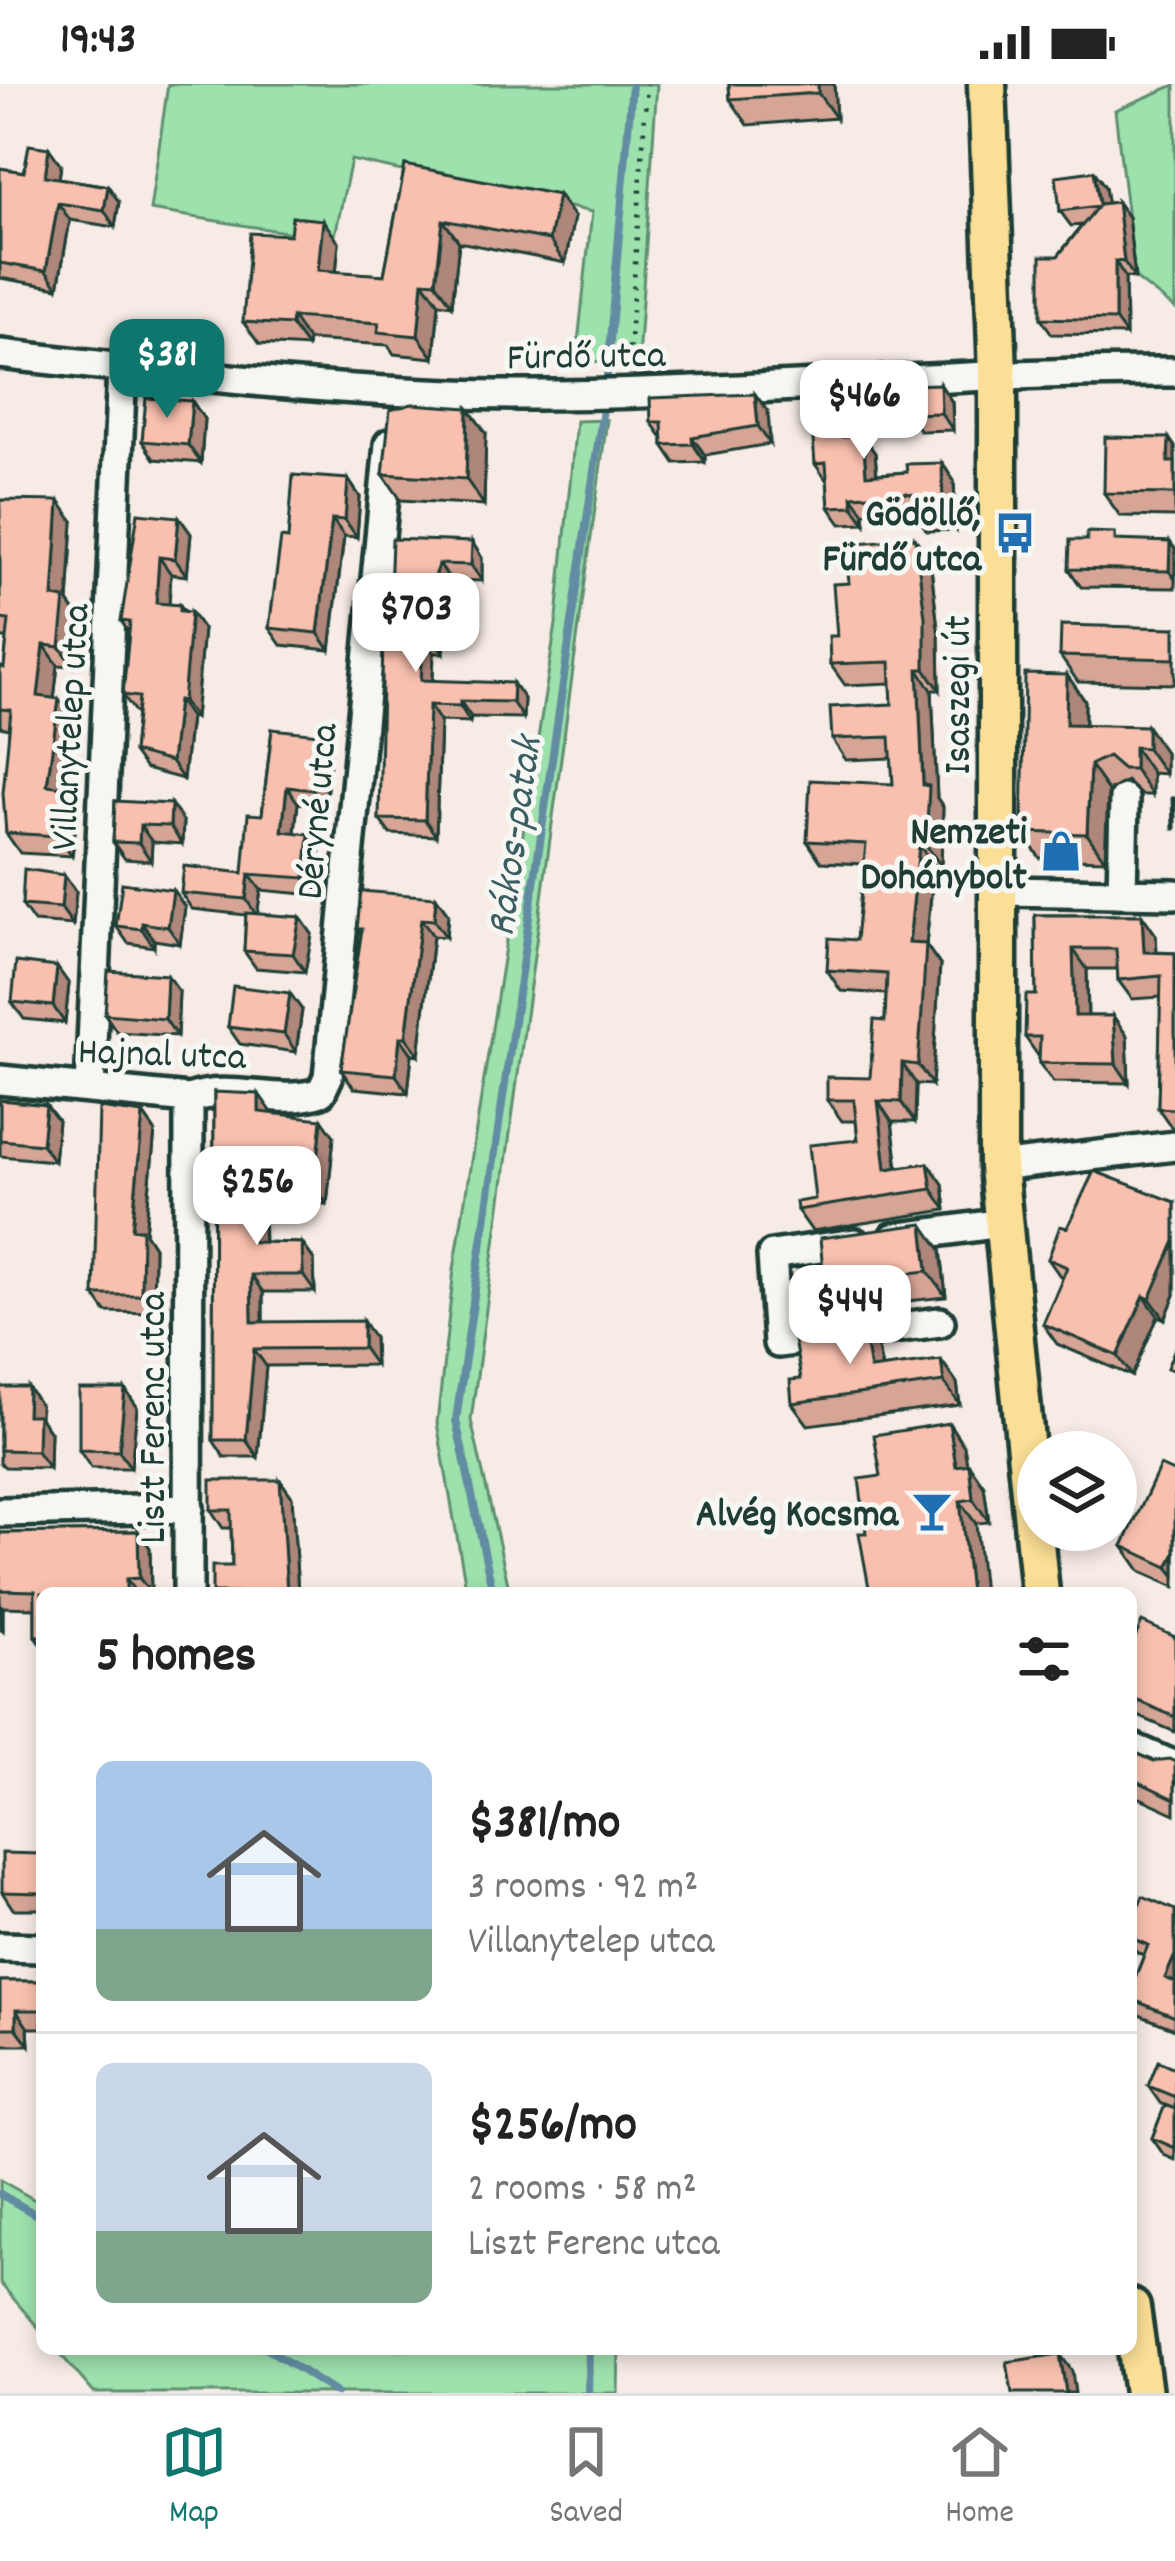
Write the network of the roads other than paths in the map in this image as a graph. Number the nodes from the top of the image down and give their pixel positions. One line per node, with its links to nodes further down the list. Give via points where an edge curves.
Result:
1 (987, 84): 5 (main road, Isaszegi út)
2 (0, 354): 3 (street, Fürdő utca)
3 (122, 368): 6 (street, Fürdő utca); 12 (street, Villanytelep utca)
4 (1175, 372): 5 (street, Fürdő utca)
5 (998, 374): 6 (street, Fürdő utca, via 623,393); 8 (main road, Isaszegi út)
6 (394, 392): 13 (street, Déryné utca)
7 (1124, 800): 9 (street)
8 (997, 890): 9 (street); 16 (main road, Isaszegi út)
9 (1122, 893): 10 (street)
10 (1175, 893)
11 (0, 1081): 12 (street, Hajnal utca)
12 (89, 1089): 14 (street, Hajnal utca)
13 (321, 1092): 14 (street, Hajnal utca, via 217,1090)
14 (189, 1099): 19 (street, Liszt Ferenc utca)
15 (1175, 1146): 16 (street)
16 (998, 1167): 17 (main road, Isaszegi út)
17 (1002, 1222): 18 (street, via 772,1255 778,1343); 22 (main road, Isaszegi út)
18 (940, 1322)
19 (189, 1508): 20 (street); 21 (street, Liszt Ferenc utca)
20 (0, 1512)
21 (188, 1587)
22 (1039, 1587)
23 (1137, 1750): 24 (street)
24 (1175, 1766)
25 (0, 1947): 26 (street)
26 (36, 1948)
27 (1137, 2350): 28 (main road)
28 (1143, 2393)

